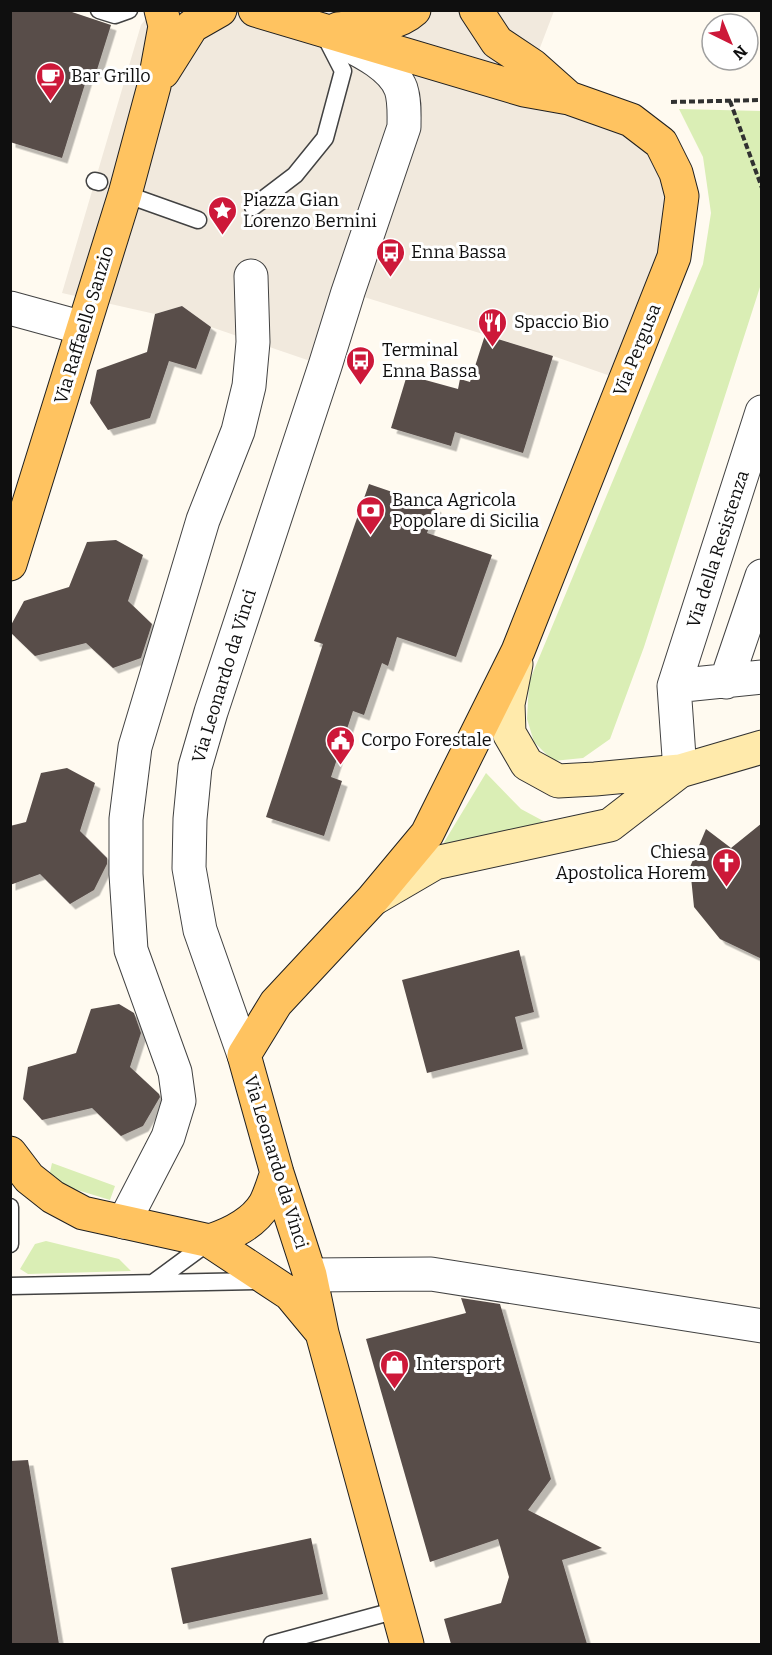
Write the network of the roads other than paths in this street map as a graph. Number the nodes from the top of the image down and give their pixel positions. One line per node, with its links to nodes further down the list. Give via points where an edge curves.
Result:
1 (99, 10): 2 (lane, via 114,15)
2 (129, 10)
3 (161, 10): 9 (main road, via 165,26)
4 (220, 10): 9 (main road, via 192,26)
5 (255, 10): 8 (main road)
6 (414, 10): 8 (main road, via 388,23)
7 (476, 10): 10 (main road, via 497,42 533,66)
8 (322, 30): 10 (main road, via 524,90); 12 (lane, via 343,71 325,138 295,175); 27 (street, Via Leonardo da Vinci, via 382,65 400,87 404,127 195,767 189,868 200,930)
9 (154, 86): 11 (main road, Via Raffaello Sanzio)
10 (568, 98): 20 (main road, Via Pergusa, via 631,120 661,142 676,173 682,212 674,257)
11 (106, 186): 13 (lane); 16 (main road, Via Raffaello Sanzio)
12 (253, 207)
13 (198, 220)
14 (251, 276): 31 (street, via 253,342 249,386 135,747 126,819 131,950 175,1072 179,1101 168,1137)
15 (10, 308): 16 (street)
16 (83, 328): 18 (main road, Via Raffaello Sanzio)
17 (762, 412): 23 (street, Via della Resistenza)
18 (10, 564)
19 (762, 576): 22 (street)
20 (518, 651): 25 (main road, via 508,704 509,733 527,764 558,781); 26 (main road, Via Pergusa, via 427,834)
21 (762, 677): 22 (street)
22 (726, 682): 23 (street)
23 (674, 686): 25 (street, Via della Resistenza)
24 (762, 747): 25 (main road)
25 (681, 771): 26 (main road, via 610,825 435,863)
26 (372, 900): 27 (main road, Via Pergusa, via 276,1003)
27 (244, 1055): 29 (main road, Via Leonardo da Vinci)
28 (10, 1153): 31 (main road, via 29,1178 53,1197 83,1213)
29 (277, 1173): 32 (main road, via 265,1204 250,1221 231,1234); 34 (main road, Via Leonardo da Vinci)
30 (10, 1207): 33 (lane)
31 (124, 1222): 32 (main road)
32 (210, 1241): 35 (main road); 36 (lane)
33 (10, 1244)
34 (310, 1275): 38 (street, via 431,1274); 39 (main road, Via Leonardo da Vinci)
35 (272, 1281): 36 (lane); 39 (main road, via 290,1294)
36 (153, 1284): 37 (lane)
37 (10, 1286)
38 (762, 1326)
39 (322, 1333): 40 (main road, Via Leonardo da Vinci)
40 (398, 1610): 41 (lane); 42 (main road, Via Leonardo da Vinci)
41 (272, 1644)
42 (407, 1644)

